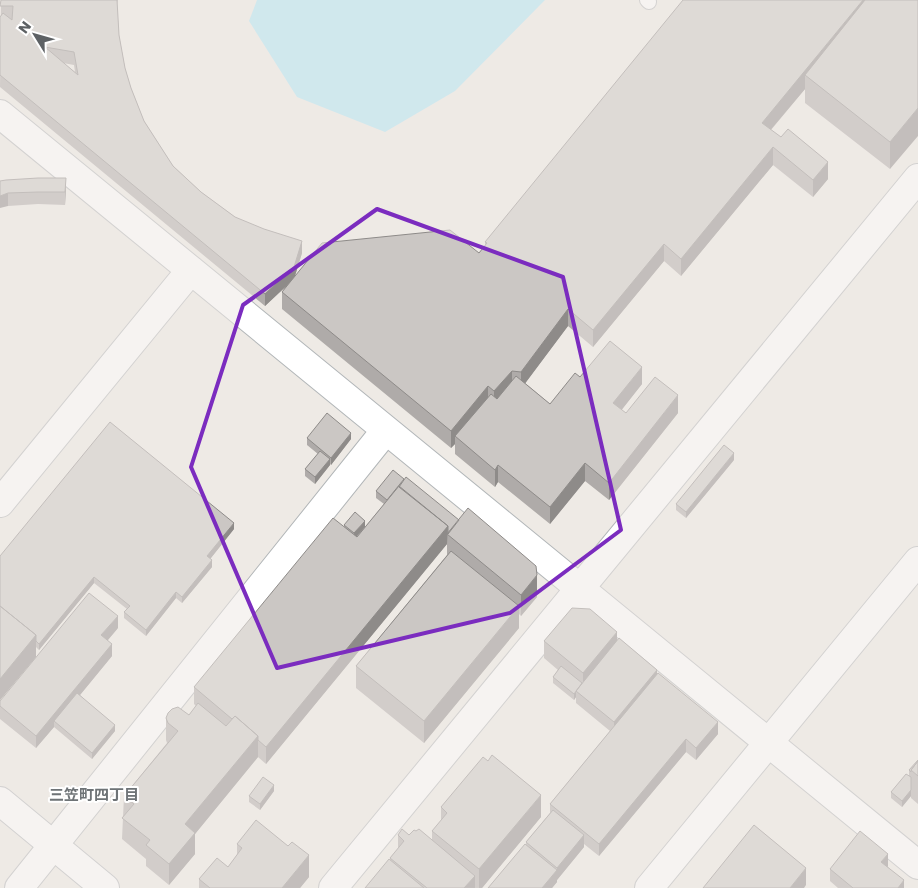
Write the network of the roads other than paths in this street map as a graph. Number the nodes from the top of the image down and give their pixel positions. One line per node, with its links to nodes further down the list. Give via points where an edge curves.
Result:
1 (0, 114): 3 (street)
2 (918, 179): 7 (street)
3 (190, 270): 4 (street); 5 (street)
4 (386, 430): 7 (street); 10 (street)
5 (0, 503)
6 (918, 561): 8 (street)
7 (580, 589): 8 (street); 14 (street)
8 (768, 743): 11 (street); 15 (street)
9 (0, 801): 10 (street)
10 (54, 845): 12 (street); 13 (street)
11 (918, 865)
12 (19, 888)
13 (105, 888)
14 (333, 888)
15 (649, 888)

